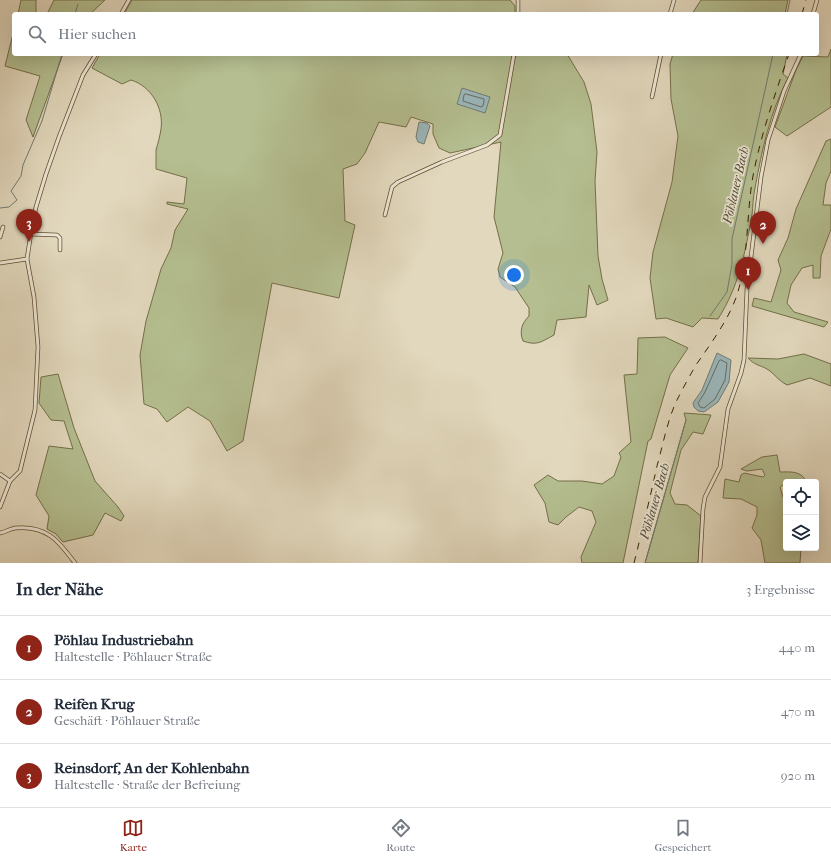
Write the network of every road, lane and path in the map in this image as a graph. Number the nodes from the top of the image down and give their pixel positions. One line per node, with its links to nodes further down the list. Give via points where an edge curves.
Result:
1 (129, 0): 5 (street)
2 (518, 0): 6 (street)
3 (674, 0): 7 (street)
4 (817, 0): 8 (street)
5 (122, 12)
6 (518, 12)
7 (671, 12)
8 (814, 12)
9 (95, 56): 16 (street, via 83,75 57,144)
10 (514, 56): 14 (street, via 500,135 488,145 398,182 392,188)
11 (661, 56): 13 (street)
12 (800, 56): 28 (street, via 784,91 768,140 746,300 744,360 728,409 720,467 705,497)
13 (652, 97)
14 (385, 215)
15 (3, 227): 17 (street)
16 (30, 233): 18 (street, via 57,234 60,238); 19 (street)
17 (0, 237)
18 (60, 250)
19 (27, 258): 20 (street); 22 (street, via 38,347 35,410 20,471)
20 (0, 263)
21 (0, 474): 22 (street)
22 (10, 481): 23 (street)
23 (0, 507)
24 (0, 533): 25 (street, via 13,528 40,530 62,545)
25 (71, 558): 26 (street); 27 (street)
26 (72, 563)
27 (75, 563)
28 (700, 563)

